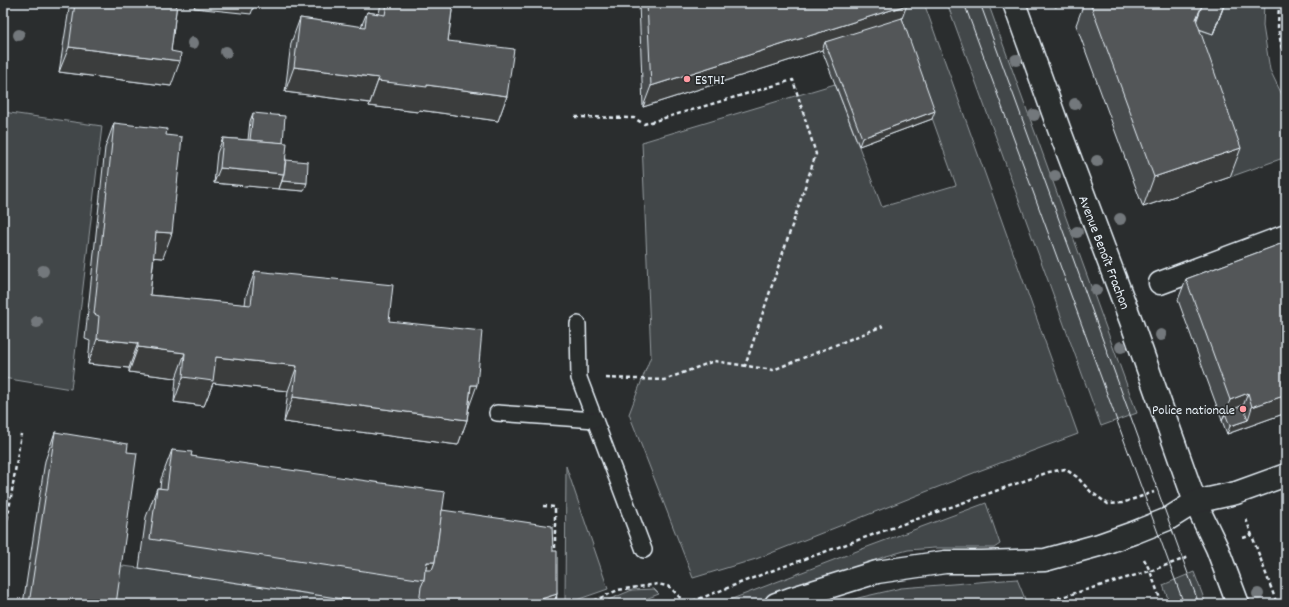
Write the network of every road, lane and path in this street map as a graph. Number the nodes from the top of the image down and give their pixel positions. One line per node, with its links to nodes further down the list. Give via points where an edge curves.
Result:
1 (4, 3): 8 (path)
2 (1014, 3): 21 (street, Avenue Benoît Frachon)
3 (1058, 3): 6 (path)
4 (1079, 3): 7 (path)
5 (1279, 3): 9 (path, via 1278,27)
6 (1055, 7)
7 (1084, 7)
8 (3, 13)
9 (1286, 70)
10 (575, 117): 15 (path, via 634,118 644,124 793,80 816,154)
11 (1286, 236): 12 (street)
12 (1160, 283)
13 (578, 324): 16 (lane)
14 (883, 326): 15 (path, via 773,370)
15 (745, 366): 16 (path, via 714,361 664,380)
16 (579, 378): 18 (lane)
17 (497, 413): 18 (lane)
18 (595, 420): 26 (lane)
19 (21, 434): 25 (path)
20 (1286, 475): 21 (street, via 1236,493)
21 (1195, 502): 33 (street, via 1168,519 1132,533 1045,560 945,562 877,572); 37 (street, Avenue Benoît Frachon, via 1217,548)
22 (1122, 503): 32 (path, via 1108,504 1065,469 1049,472)
23 (543, 506): 27 (path, via 555,507)
24 (1252, 535): 38 (path)
25 (3, 547)
26 (644, 550)
27 (556, 561)
28 (556, 590): 30 (path)
29 (1055, 600): 34 (path); 35 (path); 36 (path, via 1150,571)
30 (556, 604)
31 (587, 604): 32 (path, via 618,590 658,584 670,587)
32 (686, 604)
33 (776, 604)
34 (1038, 604)
35 (1055, 604)
36 (1162, 604)
37 (1238, 604)
38 (1277, 604)

